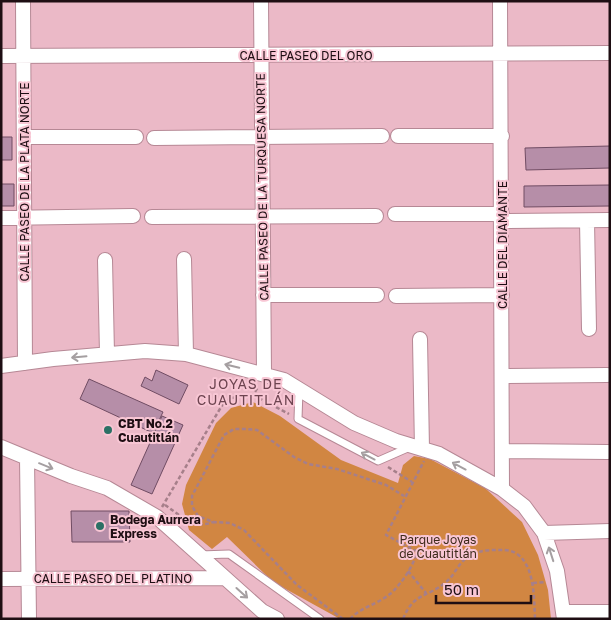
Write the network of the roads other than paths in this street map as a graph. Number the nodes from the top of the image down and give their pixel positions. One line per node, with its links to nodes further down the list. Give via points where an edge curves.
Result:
1 (23, 1): 8 (street, CALLE PASEO DE LA PLATA NORTE)
2 (260, 1): 6 (street, CALLE PASEO DE LA TURQUESA NORTE)
3 (500, 1): 4 (street, CALLE DEL DIAMANTE)
4 (501, 54): 5 (street, CALLE PASEO DEL ORO); 6 (street, CALLE PASEO DEL ORO); 11 (street, CALLE DEL DIAMANTE)
5 (610, 54)
6 (261, 55): 8 (street, CALLE PASEO DEL ORO); 15 (street, CALLE PASEO DE LA TURQUESA NORTE)
7 (1, 56): 8 (street, CALLE PASEO DEL ORO)
8 (24, 56): 12 (street, CALLE PASEO DE LA PLATA NORTE)
9 (382, 136): 15 (street)
10 (398, 136): 11 (street)
11 (502, 136): 21 (street, CALLE DEL DIAMANTE)
12 (24, 137): 13 (street); 23 (street, CALLE PASEO DE LA PLATA NORTE)
13 (136, 137)
14 (154, 138): 15 (street)
15 (262, 138): 20 (street, CALLE PASEO DE LA TURQUESA NORTE)
16 (395, 214): 21 (street)
17 (133, 216): 23 (street)
18 (376, 216): 20 (street)
19 (152, 217): 20 (street)
20 (263, 217): 28 (street, CALLE PASEO DE LA TURQUESA NORTE)
21 (502, 217): 24 (street); 30 (street, CALLE DEL DIAMANTE)
22 (1, 218): 23 (street)
23 (25, 218): 36 (street, CALLE PASEO DE LA PLATA NORTE)
24 (587, 220): 25 (street); 32 (street)
25 (610, 220)
26 (184, 259): 35 (street)
27 (105, 260): 34 (street)
28 (263, 295): 29 (street); 38 (street, CALLE PASEO DE LA TURQUESA NORTE)
29 (377, 295)
30 (502, 295): 31 (street); 40 (street, CALLE DEL DIAMANTE)
31 (396, 296)
32 (588, 329)
33 (420, 339): 43 (street)
34 (107, 354): 35 (street); 36 (street, one-way to 36)
35 (186, 354): 38 (street, one-way to 35)
36 (25, 363): 37 (street)
37 (1, 366)
38 (264, 373): 41 (street)
39 (607, 375): 40 (street)
40 (502, 376): 44 (street, CALLE DEL DIAMANTE)
41 (299, 389): 43 (street, via 354,424); 43 (lane, one-way to 41, via 378,461 298,419)
42 (1, 447): 46 (street)
43 (421, 448): 47 (street, one-way to 43, via 439,454)
44 (502, 452): 45 (street); 47 (street, CALLE DEL DIAMANTE)
45 (608, 452)
46 (27, 458): 50 (street, one-way to 50, via 107,488 157,517); 53 (street)
47 (502, 489): 49 (street, via 524,506)
48 (610, 531): 49 (street)
49 (544, 532): 56 (street, one-way to 49, via 557,571)
50 (200, 555): 51 (street); 59 (lane, via 229,554)
51 (225, 578): 53 (street, CALLE PASEO DEL PLATINO); 55 (street, one-way to 55)
52 (1, 579): 53 (street, CALLE PASEO DEL PLATINO)
53 (29, 579): 57 (street)
54 (610, 612): 56 (street)
55 (262, 615): 58 (street)
56 (564, 615)
57 (29, 619)
58 (277, 619)
59 (320, 619)

